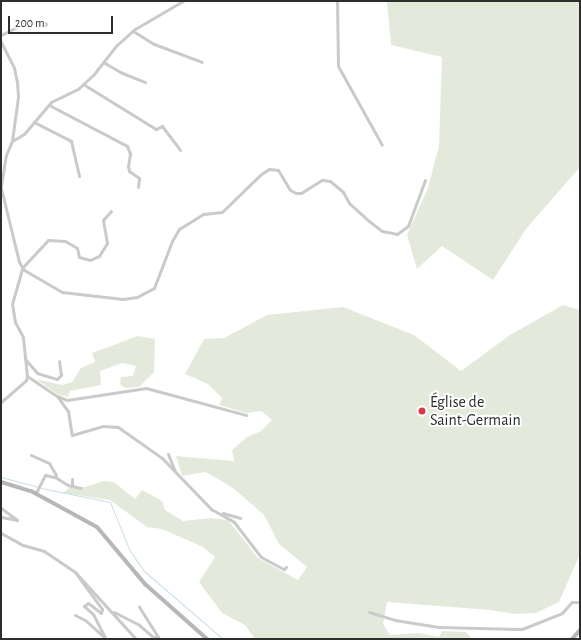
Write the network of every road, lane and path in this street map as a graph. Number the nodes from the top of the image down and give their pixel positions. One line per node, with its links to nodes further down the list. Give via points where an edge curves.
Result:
1 (183, 1): 4 (street)
2 (337, 1): 14 (street, via 338,66)
3 (38, 24): 5 (street, via 28,21)
4 (133, 31): 7 (street); 8 (street, via 154,44)
5 (1, 35)
6 (1, 42): 13 (street, via 14,68 17,82 18,97)
7 (103, 62): 9 (street); 10 (street)
8 (202, 62)
9 (145, 82)
10 (83, 84): 11 (street, via 73,93); 15 (street, via 156,129 162,126)
11 (48, 105): 12 (street); 19 (street, via 127,146 130,154 129,171 139,178)
12 (34, 122): 13 (street, via 24,134); 16 (street, via 67,138)
13 (12, 140): 18 (street, via 6,155)
14 (382, 145)
15 (180, 150)
16 (79, 176)
17 (425, 180): 21 (street, via 408,226 397,234 382,231 369,221 349,203 343,192 330,180 322,180 301,193 296,193 290,190 278,170 269,169 222,212 203,214 180,229 172,241 154,288 137,297 123,299 62,292)
18 (1, 186): 21 (street)
19 (138, 187)
20 (111, 211): 21 (street, via 103,220 107,243 99,256 90,260 79,257 77,248 65,241 48,240)
21 (22, 268): 22 (street, via 12,304 15,322 23,337)
22 (26, 359): 23 (street, via 37,373 57,379 61,375); 24 (street)
23 (59, 361)
24 (27, 376): 25 (street); 26 (street, via 26,380)
25 (57, 396): 27 (street, via 72,400 146,388); 30 (street, via 68,411 72,435 103,426 118,427 162,458)
26 (1, 402)
27 (246, 415)
28 (168, 454): 30 (street)
29 (31, 455): 31 (street, via 49,463)
30 (174, 472): 38 (street, via 204,503)
31 (55, 477): 34 (street); 36 (street, via 46,474)
32 (72, 479): 34 (street)
33 (1, 482): 36 (main road)
34 (72, 486): 35 (street)
35 (82, 488)
36 (37, 491): 50 (main road, via 97,527 140,579)
37 (1, 508): 39 (street, via 17,520)
38 (222, 513): 40 (street); 42 (street, via 234,522 261,557 284,569)
39 (1, 517)
40 (240, 518)
41 (1, 533): 43 (street, via 23,545 44,551)
42 (286, 567)
43 (75, 572): 46 (street); 51 (street, via 102,609 101,613 88,603 84,606 93,614)
44 (580, 602): 47 (street, via 572,602 562,613 522,629 438,627 395,620)
45 (139, 607): 46 (street, via 158,636 153,637 138,624)
46 (114, 612): 52 (street)
47 (369, 612)
48 (75, 615): 51 (street)
49 (580, 630): 55 (main road)
50 (199, 632): 53 (main road); 54 (main road)
51 (106, 638)
52 (136, 639)
53 (203, 639)
54 (207, 639)
55 (572, 639)

